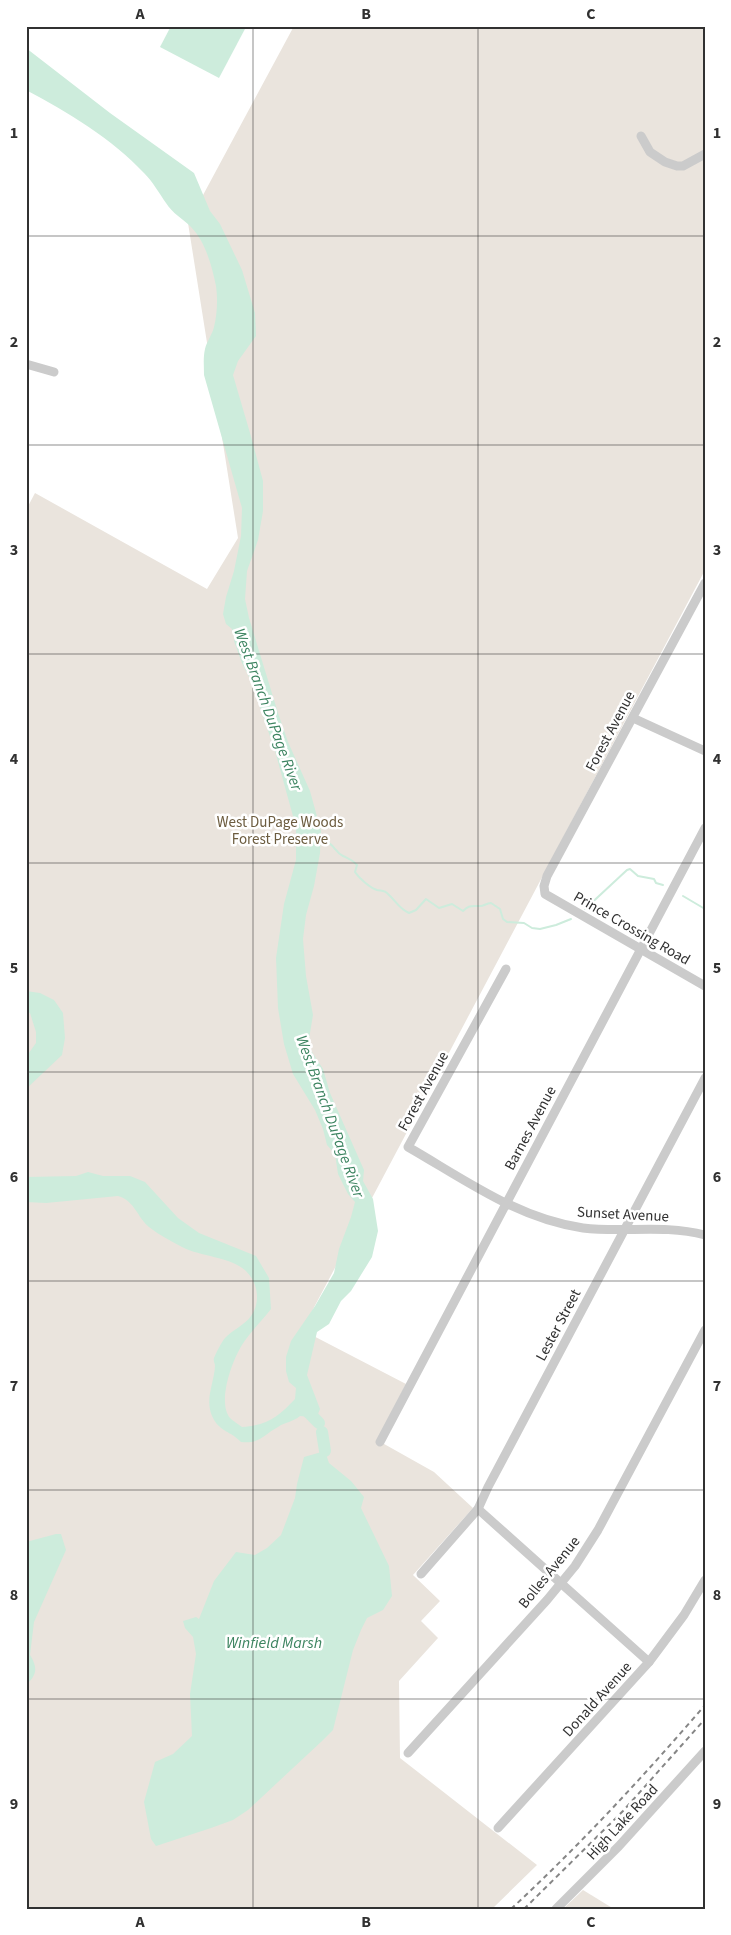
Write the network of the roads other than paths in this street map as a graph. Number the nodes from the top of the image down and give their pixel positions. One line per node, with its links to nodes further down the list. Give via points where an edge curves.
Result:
1 (641, 136): 2 (street, via 650,152 676,166 684,166)
2 (705, 154)
3 (26, 364): 4 (street)
4 (54, 372)
5 (705, 583): 6 (street, Forest Avenue)
6 (633, 718): 7 (street); 9 (street, Forest Avenue, via 547,876)
7 (705, 751)
8 (705, 828): 10 (street, Barnes Avenue)
9 (545, 894): 10 (street, Prince Crossing Road)
10 (640, 949): 12 (street, Prince Crossing Road); 15 (street, Barnes Avenue)
11 (506, 970): 14 (street, Forest Avenue)
12 (705, 986)
13 (705, 1078): 16 (street, Lester Street)
14 (408, 1148): 15 (street, Sunset Avenue)
15 (506, 1202): 16 (street, Sunset Avenue, via 524,1212 561,1224); 19 (street, Barnes Avenue)
16 (625, 1228): 17 (street, Sunset Avenue, via 668,1229); 20 (street, Lester Street)
17 (705, 1235)
18 (704, 1334): 23 (street, Bolles Avenue, via 598,1530)
19 (380, 1442)
20 (478, 1509): 21 (street, Lester Street); 23 (street)
21 (421, 1574)
22 (705, 1580): 24 (street, Donald Avenue)
23 (561, 1583): 24 (street); 26 (street, Bolles Avenue)
24 (649, 1662): 27 (street, Donald Avenue)
25 (705, 1751): 28 (street, High Lake Road, via 619,1846)
26 (408, 1753)
27 (498, 1828)
28 (556, 1909)

